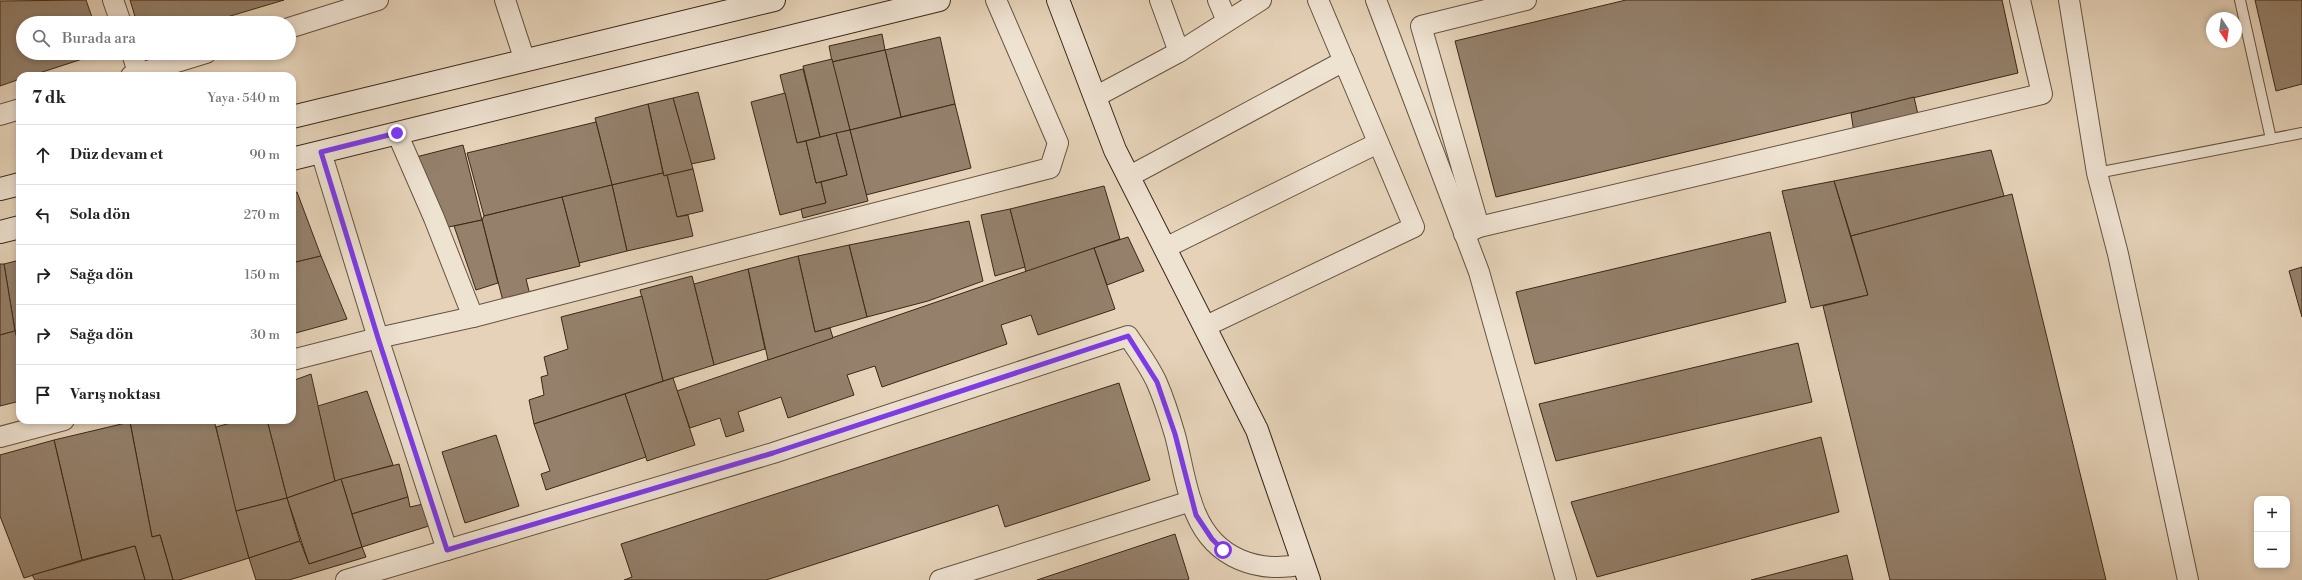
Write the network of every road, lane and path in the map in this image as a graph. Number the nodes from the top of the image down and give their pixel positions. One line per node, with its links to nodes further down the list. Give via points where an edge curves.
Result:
1 (113, 0): 17 (street)
2 (378, 0): 19 (street)
3 (505, 0): 23 (street)
4 (774, 0): 23 (street)
5 (939, 0): 31 (street)
6 (996, 0): 45 (street, via 1058,143 1050,168)
7 (1058, 0): 27 (street)
8 (1160, 0): 20 (street)
9 (1218, 0): 18 (street)
10 (1260, 0): 18 (street)
11 (1318, 0): 24 (street)
12 (1376, 0): 42 (street)
13 (1526, 0): 42 (street, via 1421,26)
14 (2020, 0): 42 (street, via 2042,94)
15 (2069, 0): 37 (street)
16 (2240, 0): 33 (lane)
17 (119, 16)
18 (1227, 21): 20 (street)
19 (296, 26)
20 (1179, 52): 27 (street)
21 (133, 60): 25 (street)
22 (184, 60): 26 (street)
23 (524, 60): 30 (street)
24 (1344, 61): 34 (street); 38 (street)
25 (135, 72)
26 (146, 72)
27 (1095, 97): 38 (street)
28 (16, 110): 29 (street)
29 (0, 115)
30 (296, 116)
31 (397, 133): 35 (street); 45 (street)
32 (2302, 133): 33 (lane)
33 (2271, 139): 37 (lane)
34 (1378, 143): 44 (street); 46 (street, via 1414,227)
35 (321, 152): 36 (street); 47 (street)
36 (296, 158)
37 (2097, 173): 57 (street, via 2118,254)
38 (1128, 177): 44 (street)
39 (16, 185): 40 (street)
40 (0, 189)
41 (16, 228): 43 (street)
42 (1472, 230): 56 (street, via 1479,272)
43 (0, 232)
44 (1165, 248): 46 (street)
45 (473, 317): 47 (street)
46 (1204, 327): 53 (street, via 1257,430)
47 (378, 338): 48 (street); 52 (street)
48 (296, 359)
49 (49, 424): 50 (street)
50 (0, 437)
51 (1191, 501): 52 (street, via 1175,434 1157,382 1128,336 773,453); 53 (street, via 1196,515 1212,539 1236,559 1265,568); 55 (street)
52 (447, 550): 54 (street)
53 (1306, 572)
54 (346, 580)
55 (940, 580)
56 (1566, 580)
57 (2188, 580)

